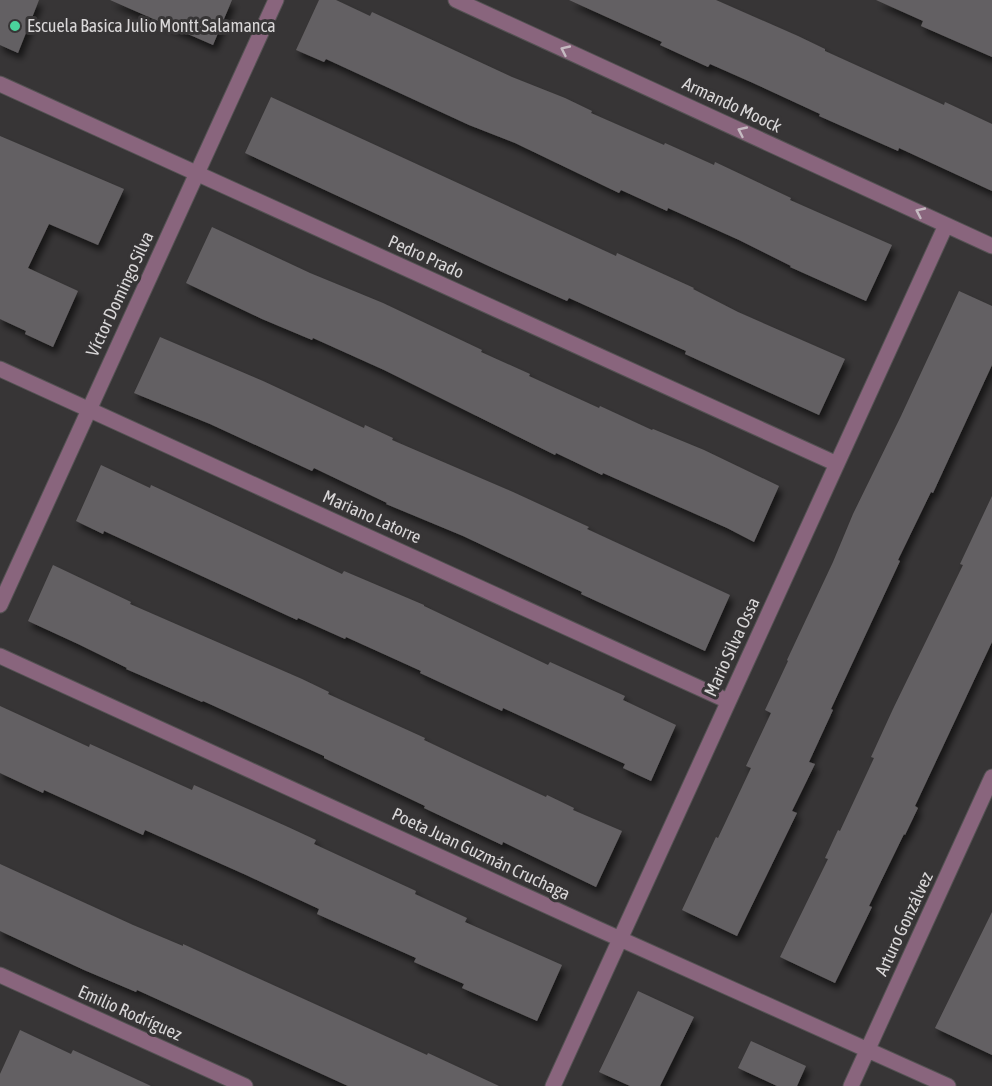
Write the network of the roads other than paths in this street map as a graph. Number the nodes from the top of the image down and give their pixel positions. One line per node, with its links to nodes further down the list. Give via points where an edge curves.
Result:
1 (276, 0): 4 (street, Víctor Domingo Silva)
2 (456, 0): 5 (street, Armando Moock, one-way to 2)
3 (0, 84): 4 (street, Pedro Prado)
4 (196, 174): 8 (street, Víctor Domingo Silva); 9 (street, Pedro Prado)
5 (946, 225): 6 (street, Armando Moock); 9 (street, Mario Silva Ossa)
6 (992, 246)
7 (0, 369): 8 (street, Mariano Latorre)
8 (89, 410): 10 (street, Víctor Domingo Silva); 12 (street, Mariano Latorre)
9 (837, 464): 12 (street, Mario Silva Ossa)
10 (0, 605)
11 (0, 656): 14 (street, Poeta Juan Guzmán Cruchaga)
12 (729, 701): 14 (street, Mario Silva Ossa)
13 (992, 777): 16 (street, Arturo Gonzálvez)
14 (620, 939): 16 (street, Poeta Juan Guzmán Cruchaga); 18 (street, Mario Silva Ossa)
15 (0, 975): 17 (street, Emilio Rodríguez)
16 (868, 1050): 19 (street, Arturo Gonzálvez); 20 (street, Poeta Juan Guzmán Cruchaga)
17 (244, 1086)
18 (553, 1086)
19 (851, 1086)
20 (948, 1086)

